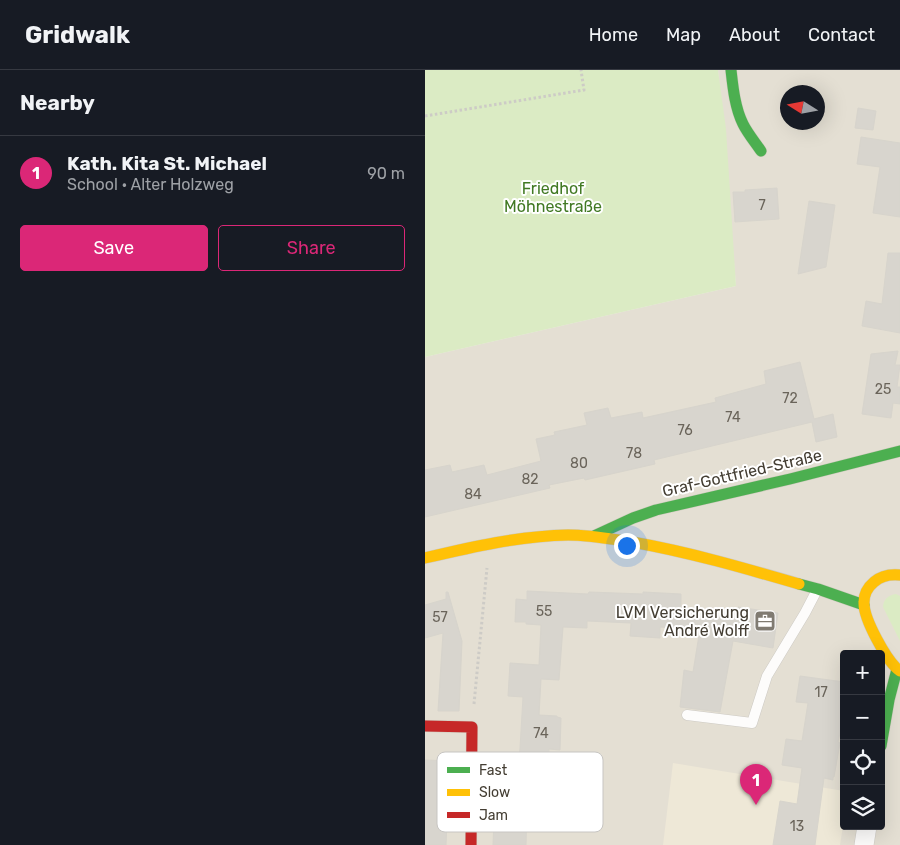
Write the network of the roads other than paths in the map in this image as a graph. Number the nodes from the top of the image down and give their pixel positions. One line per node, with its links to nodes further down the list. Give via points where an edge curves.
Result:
1 (731, 70): 2 (street, via 736,105 743,124)
2 (761, 151)
3 (900, 451): 4 (street, Graf-Gottfried-Straße, via 656,510)
4 (594, 536): 5 (street, Graf-Gottfried-Straße, via 521,538); 7 (street, Graf-Gottfried-Straße, via 683,552)
5 (425, 558)
6 (900, 575): 8 (street, via 879,577 865,594)
7 (818, 589): 8 (street, Graf-Gottfried-Straße); 10 (lane, via 767,676 752,723)
8 (864, 605): 9 (street, via 892,664)
9 (899, 670): 12 (street, via 889,700)
10 (687, 715)
11 (425, 726): 13 (street, via 472,727)
12 (882, 740)
13 (472, 752)
14 (866, 830): 17 (street)
15 (471, 832): 16 (street)
16 (471, 845)
17 (864, 845)

